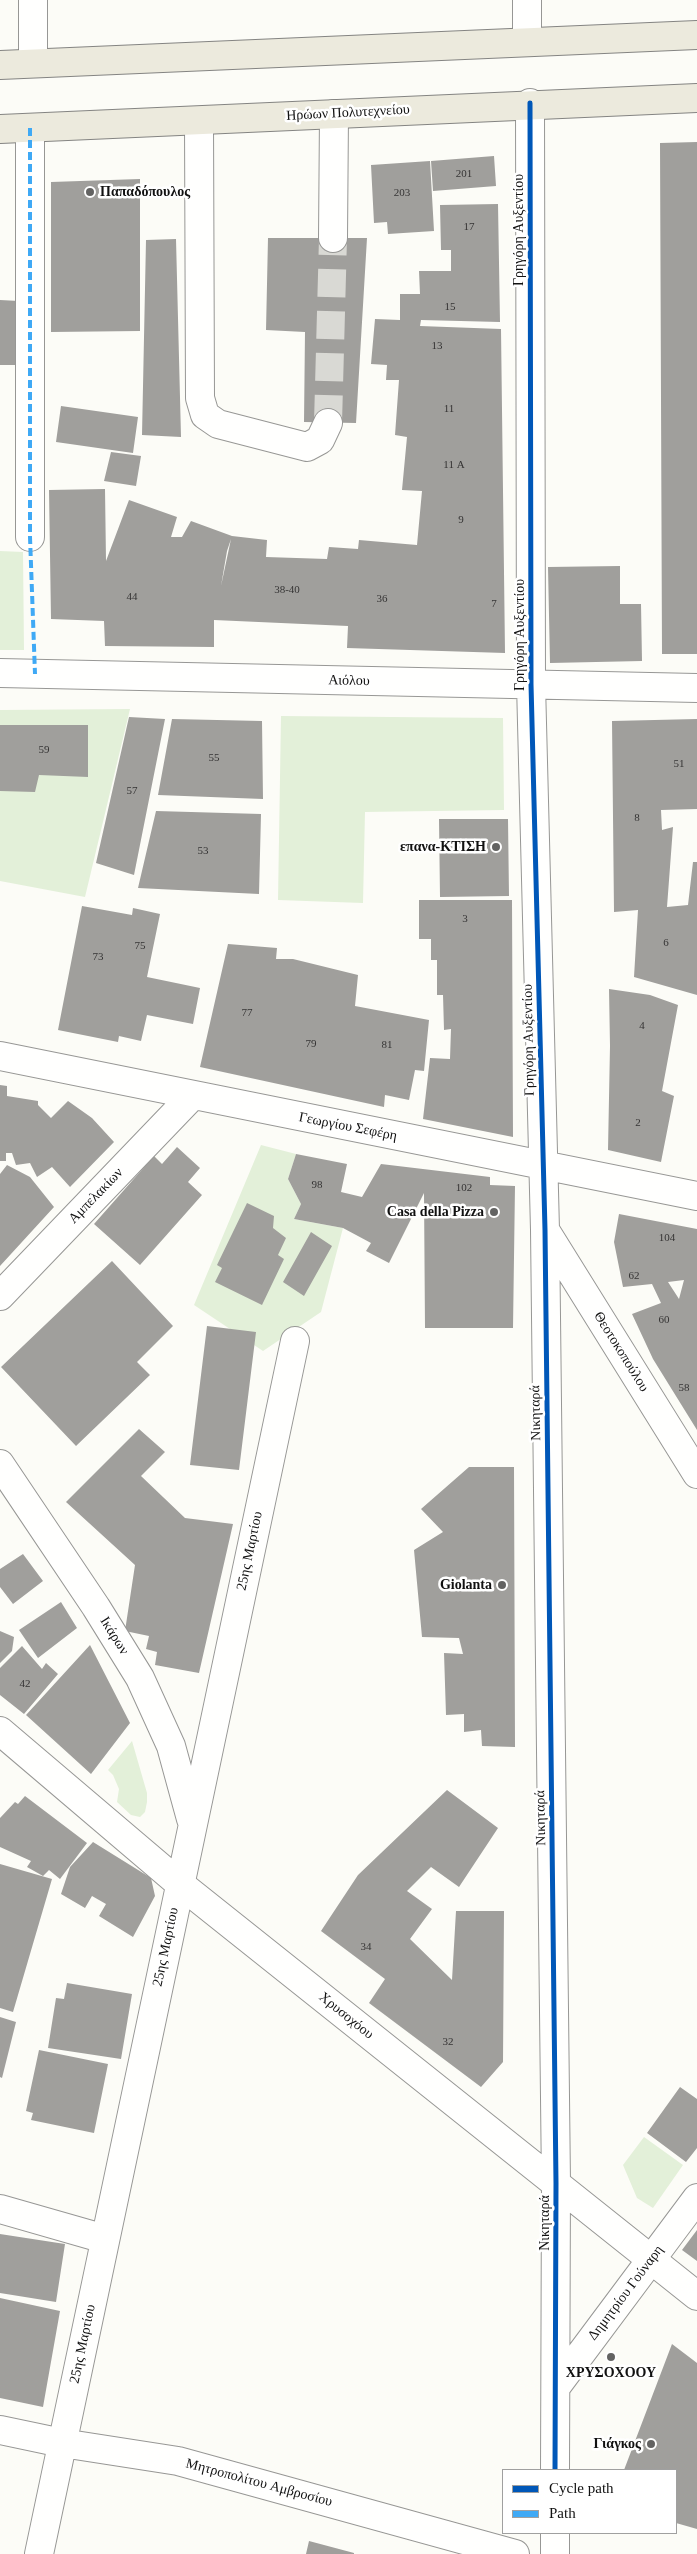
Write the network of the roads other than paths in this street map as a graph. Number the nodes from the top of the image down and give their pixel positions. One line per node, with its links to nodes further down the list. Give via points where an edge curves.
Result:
1 (34, 0): 5 (street)
2 (528, 0): 4 (street)
3 (697, 35): 4 (main road)
4 (528, 42): 5 (main road)
5 (33, 63): 6 (main road)
6 (0, 65)
7 (697, 98): 8 (main road, Ηρώων Πολυτεχνείου)
8 (530, 103): 9 (main road, Ηρώων Πολυτεχνείου); 17 (street, Γρηγόρη Αυξεντίου)
9 (334, 114): 10 (main road, Ηρώων Πολυτεχνείου); 13 (street)
10 (199, 121): 11 (main road, Ηρώων Πολυτεχνείου); 14 (street, via 200,398 205,415 218,424 306,447 320,440)
11 (30, 128): 12 (main road, Ηρώων Πολυτεχνείου); 15 (street)
12 (0, 129)
13 (333, 238)
14 (328, 423)
15 (30, 537)
16 (0, 674): 17 (street, Αιόλου)
17 (531, 684): 18 (street, Αιόλου); 21 (street, Γρηγόρη Αυξεντίου)
18 (697, 688)
19 (0, 1056): 20 (street, Γεωργίου Σεφέρη)
20 (192, 1096): 21 (street, Γεωργίου Σεφέρη); 24 (street, Αμπελακίων)
21 (544, 1166): 22 (street, Γεωργίου Σεφέρη); 23 (street, Νικηταρά)
22 (697, 1196)
23 (545, 1230): 27 (street, Θεοτοκοπούλου); 31 (street, Νικηταρά)
24 (0, 1296)
25 (295, 1341): 29 (street, 25ης Μαρτίου)
26 (0, 1464): 29 (street, Ικάρων, via 140,1678 171,1746)
27 (697, 1474)
28 (0, 1730): 30 (street, Χρυσοχόου)
29 (192, 1826): 30 (street, 25ης Μαρτίου)
30 (180, 1884): 31 (street, Χρυσοχόου); 34 (street, 25ης Μαρτίου)
31 (556, 2183): 35 (street, Χρυσοχόου); 37 (street, Νικηταρά)
32 (697, 2198): 35 (street, Δημητρίου Γούναρη)
33 (0, 2208): 34 (street)
34 (105, 2239): 39 (street, 25ης Μαρτίου)
35 (652, 2258): 36 (street, Χρυσοχόου); 37 (street, Δημητρίου Γούναρη)
36 (697, 2296)
37 (556, 2387): 40 (street, Νικηταρά)
38 (0, 2430): 39 (street, Μητροπολίτου Αμβροσίου)
39 (62, 2442): 42 (street, 25ης Μαρτίου); 43 (street, Μητροπολίτου Αμβροσίου, via 178,2461)
40 (556, 2469)
41 (555, 2534): 44 (street)
42 (38, 2554)
43 (515, 2554)
44 (555, 2554)

